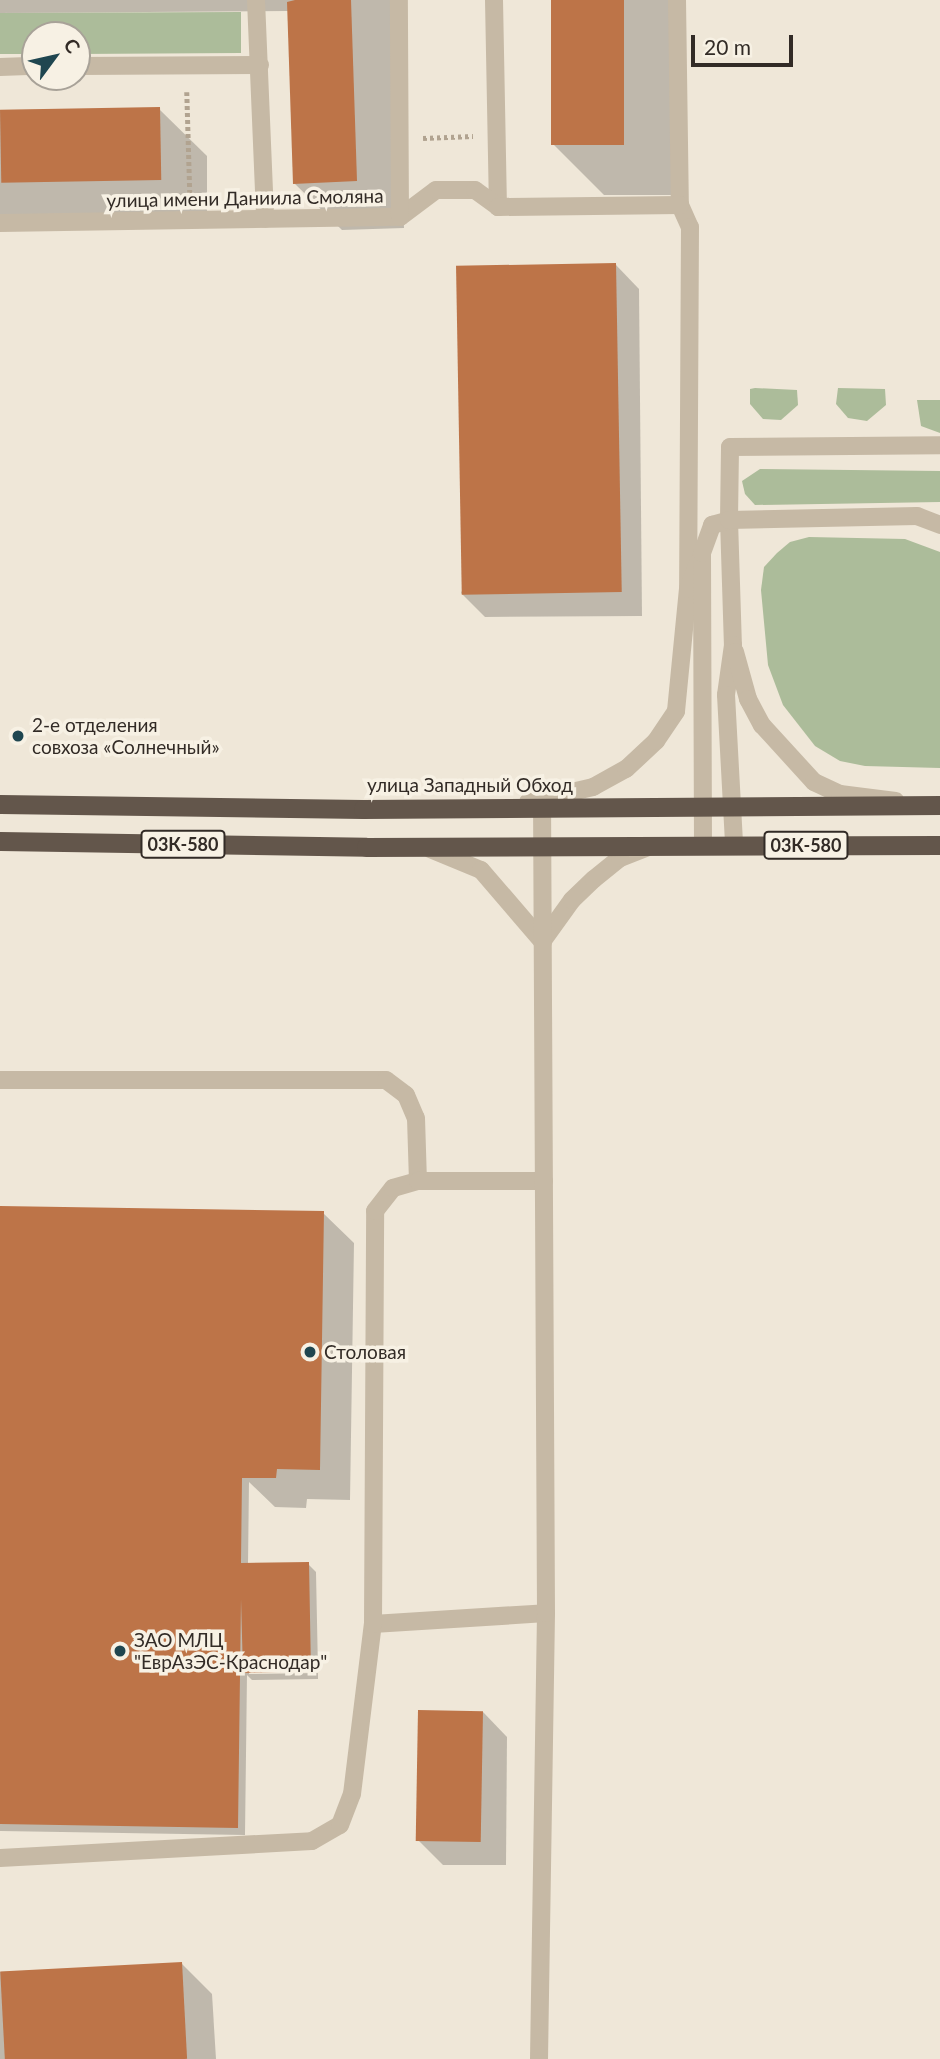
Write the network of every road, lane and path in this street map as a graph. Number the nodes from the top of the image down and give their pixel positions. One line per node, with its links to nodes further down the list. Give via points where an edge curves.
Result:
1 (256, 0): 5 (street)
2 (399, 0): 11 (street, улица имени Даниила Смоляна)
3 (494, 0): 10 (street)
4 (677, 0): 13 (street)
5 (260, 65): 8 (street); 16 (street)
6 (21, 66): 9 (street)
7 (91, 66): 8 (street)
8 (186, 66): 12 (path)
9 (0, 67)
10 (496, 136): 11 (path); 14 (street)
11 (400, 138): 15 (street, улица имени Даниила Смоляна)
12 (190, 190)
13 (680, 205): 14 (street); 22 (street, via 690,227)
14 (498, 207): 15 (street, via 475,190 436,190)
15 (400, 217): 16 (street, улица имени Даниила Смоляна)
16 (265, 219): 17 (street, улица имени Даниила Смоляна)
17 (0, 222)
18 (940, 445): 19 (street, via 730,447)
19 (729, 520): 20 (street, via 917,516); 21 (street, via 712,525); 23 (street)
20 (940, 525)
21 (702, 553): 22 (street); 26 (street)
22 (688, 589): 29 (street, via 676,711 656,741 626,769 593,787)
23 (733, 645): 24 (street, via 726,695); 27 (street, via 748,699 762,725 814,782 840,794)
24 (731, 803): 26 (highway, улица Западный Обход / 03К-580); 27 (highway, улица Западный Обход / 03К-580); 34 (street)
25 (0, 804): 29 (highway, улица Западный Обход / 03К-580)
26 (702, 804): 30 (highway, улица Западный Обход / 03К-580); 33 (street)
27 (917, 805): 28 (highway, улица Западный Обход / 03К-580)
28 (940, 805)
29 (502, 808): 30 (highway, улица Западный Обход / 03К-580)
30 (542, 808): 36 (street)
31 (0, 841): 37 (highway, 03К-580)
32 (655, 844): 33 (highway, 03К-580); 36 (highway, 03К-580); 38 (street, via 620,858 594,879 556,919)
33 (703, 844): 34 (highway, 03К-580)
34 (734, 844): 35 (highway, 03К-580)
35 (940, 845)
36 (541, 846): 37 (highway, 03К-580); 38 (street)
37 (422, 847): 38 (street, via 481,870)
38 (542, 942): 41 (street)
39 (0, 1080): 40 (street, via 386,1080 406,1095 416,1118)
40 (418, 1181): 41 (street); 43 (street, via 393,1188 375,1211)
41 (544, 1181): 42 (street)
42 (546, 1613): 43 (street); 45 (street)
43 (373, 1625): 44 (street, via 352,1794 340,1825 312,1841)
44 (0, 1858)
45 (539, 2059)

